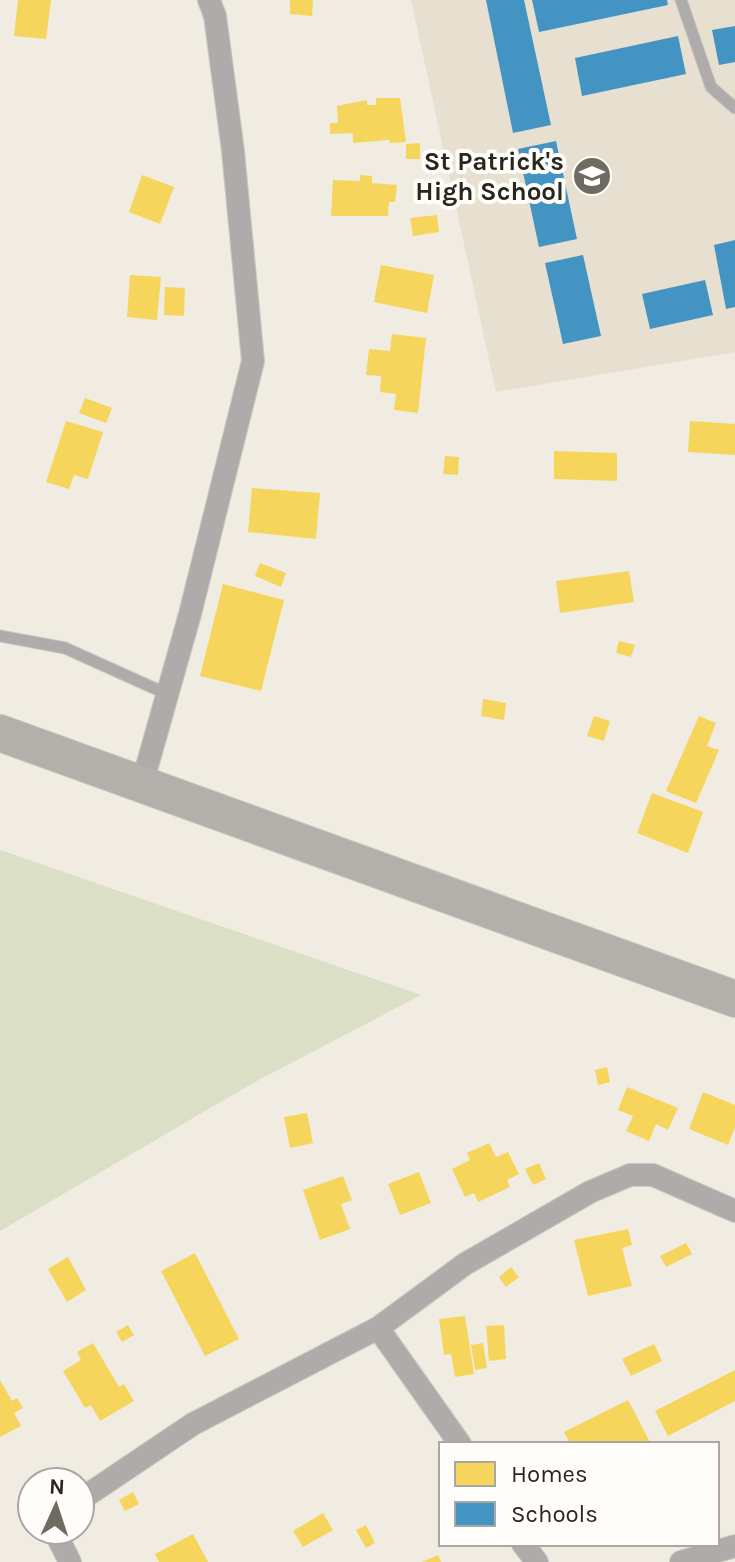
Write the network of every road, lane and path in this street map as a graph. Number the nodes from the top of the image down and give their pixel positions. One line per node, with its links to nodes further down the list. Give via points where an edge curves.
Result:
1 (209, 0): 5 (street, via 233,151 253,361)
2 (681, 0): 3 (lane, via 711,87)
3 (735, 108)
4 (0, 636): 5 (lane, via 65,648)
5 (167, 694): 7 (street)
6 (0, 733): 7 (main road)
7 (142, 784): 8 (main road)
8 (735, 999)
9 (735, 1211): 10 (street, via 653,1175 630,1175 536,1220)
10 (378, 1328): 11 (street); 12 (street, via 193,1424)
11 (459, 1442)
12 (96, 1489)
13 (525, 1546): 15 (street)
14 (735, 1546): 16 (street)
15 (537, 1562)
16 (681, 1562)

